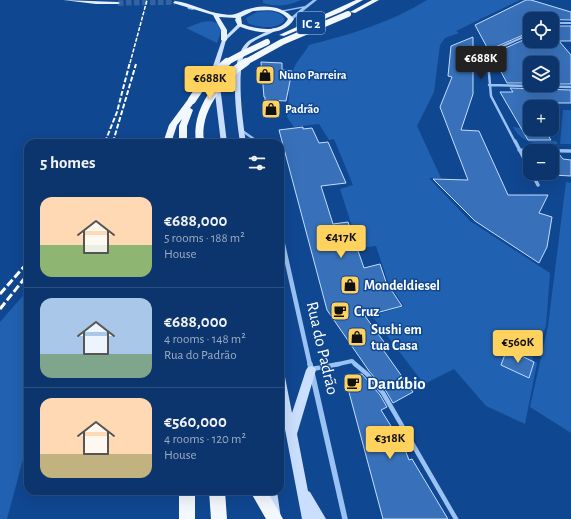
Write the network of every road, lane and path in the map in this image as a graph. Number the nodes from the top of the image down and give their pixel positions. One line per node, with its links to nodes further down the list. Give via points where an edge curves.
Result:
1 (65, 0): 6 (main road)
2 (315, 0): 7 (street)
3 (360, 0): 19 (highway, IC 2, bridge, via 235,58 204,82)
4 (376, 0): 23 (highway, IC 2, bridge, via 262,51 230,73 208,102 199,125)
5 (175, 2): 9 (main road)
6 (118, 3)
7 (304, 8): 8 (street); 10 (street)
8 (281, 11): 10 (main road); 11 (main road, via 250,11)
9 (216, 16): 11 (main road); 16 (main road, via 224,30)
10 (292, 19): 14 (main road, via 288,25)
11 (239, 21): 14 (main road, via 260,30); 16 (main road)
12 (559, 23): 13 (street)
13 (571, 23)
14 (276, 29): 20 (main road, via 248,44 243,51 238,88)
15 (523, 37): 17 (street, via 492,51 488,61)
16 (224, 40): 24 (main road, via 215,69)
17 (489, 85): 18 (street); 27 (street, via 491,96)
18 (571, 87)
19 (192, 100): 21 (highway, via 173,125); 22 (highway, IC 2, via 183,126)
20 (241, 130): 25 (main road); 26 (street)
21 (168, 139)
22 (183, 139)
23 (200, 139)
24 (224, 139)
25 (242, 139)
26 (253, 139)
27 (519, 150): 28 (street); 29 (street)
28 (571, 150)
29 (523, 157)
30 (536, 180): 31 (street)
31 (538, 185)
32 (284, 249): 33 (street, Rua do Padrão)
33 (311, 370): 35 (main road); 46 (street, Rua do Padrão); 47 (street, via 352,361 367,374 383,393)
34 (284, 398): 35 (main road)
35 (291, 434): 36 (main road)
36 (302, 491): 44 (main road); 45 (main road)
37 (186, 495): 41 (highway)
38 (217, 495): 42 (highway)
39 (260, 495): 43 (highway)
40 (272, 495): 43 (main road)
41 (187, 519)
42 (219, 519)
43 (275, 519)
44 (308, 519)
45 (320, 519)
46 (345, 519)
47 (456, 519)

